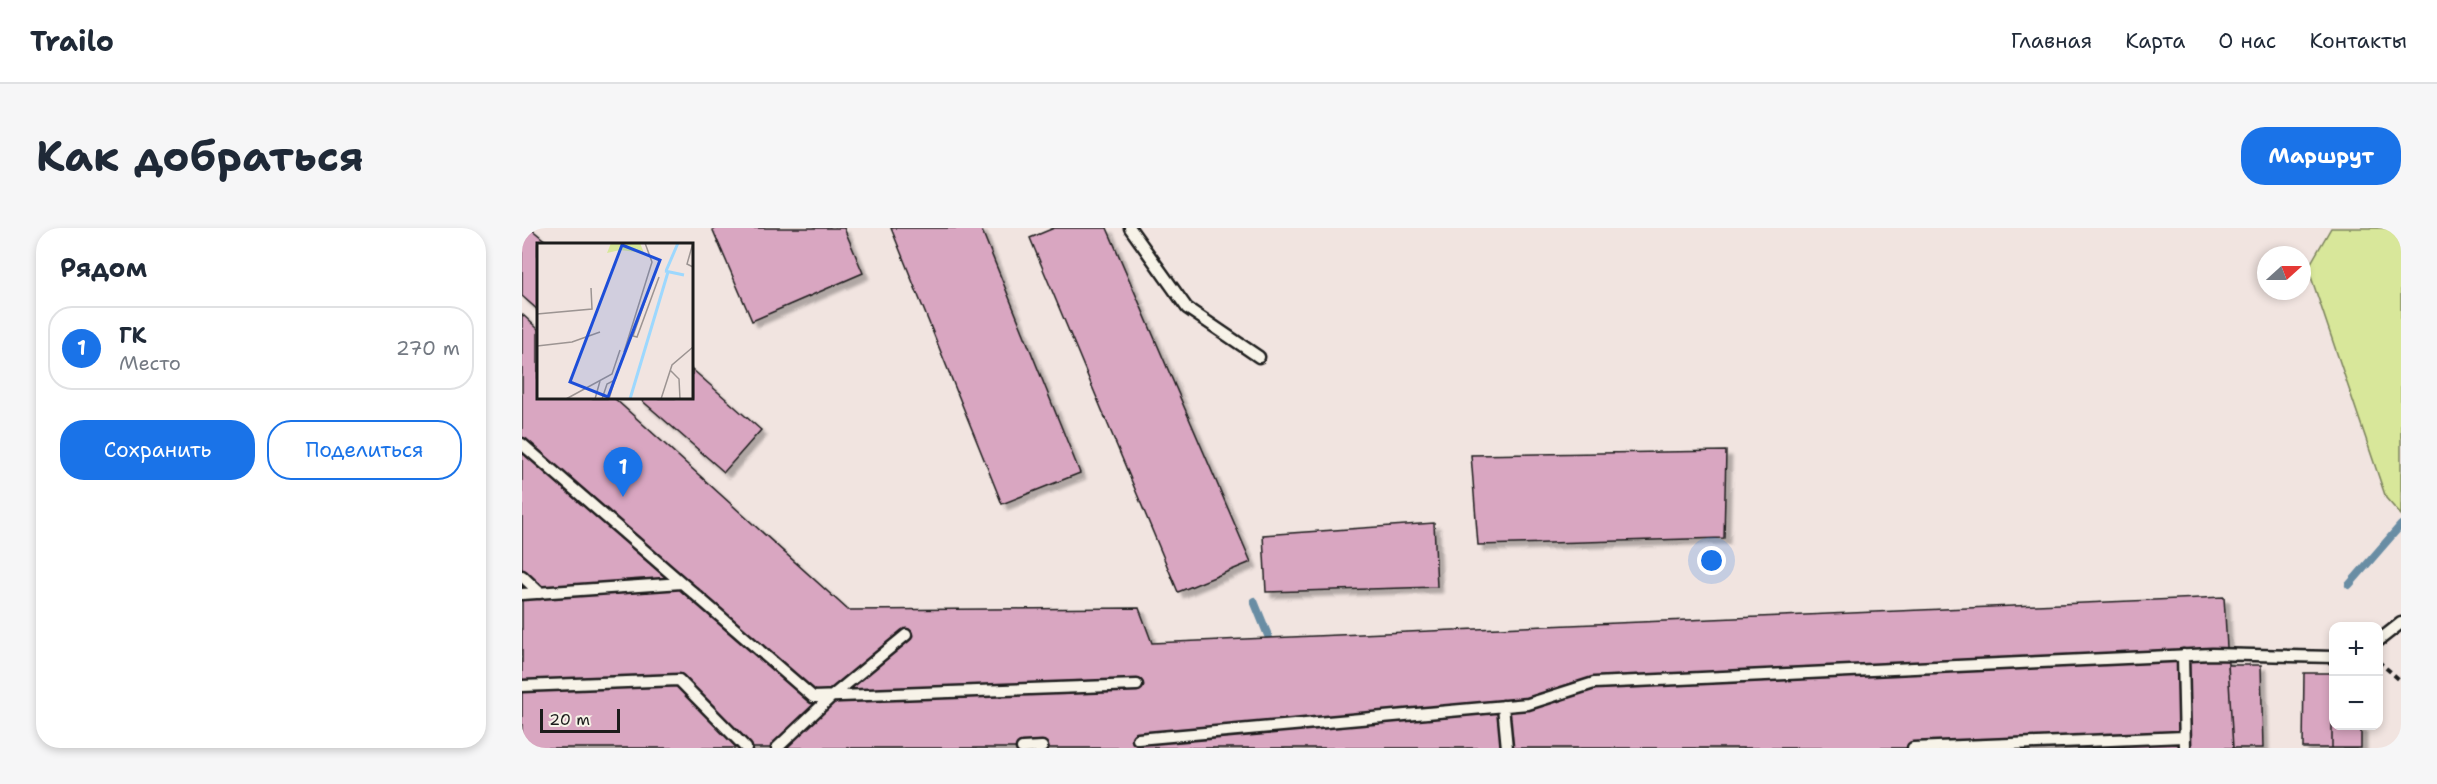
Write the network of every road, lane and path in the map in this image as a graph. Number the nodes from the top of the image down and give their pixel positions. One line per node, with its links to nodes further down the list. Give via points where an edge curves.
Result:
1 (1130, 228): 2 (lane, via 1187,308)
2 (1259, 357)
3 (522, 444): 5 (lane)
4 (522, 576): 6 (lane)
5 (681, 583): 6 (lane); 17 (lane, via 813,697)
6 (540, 593): 7 (lane)
7 (522, 594)
8 (2401, 623): 10 (lane)
9 (906, 635): 17 (lane)
10 (2383, 638)
11 (2183, 656): 12 (lane); 18 (lane, via 1594,683 1528,704); 20 (lane)
12 (2329, 657)
13 (2383, 665): 14 (path)
14 (2401, 681)
15 (522, 686): 22 (lane, via 679,680)
16 (1137, 686): 17 (lane)
17 (832, 696): 23 (lane)
18 (1503, 706): 19 (lane); 25 (lane)
19 (1138, 739)
20 (2185, 743): 26 (lane)
21 (1042, 747): 24 (lane)
22 (746, 748)
23 (777, 748)
24 (1022, 748)
25 (1507, 748)
26 (1913, 748)

